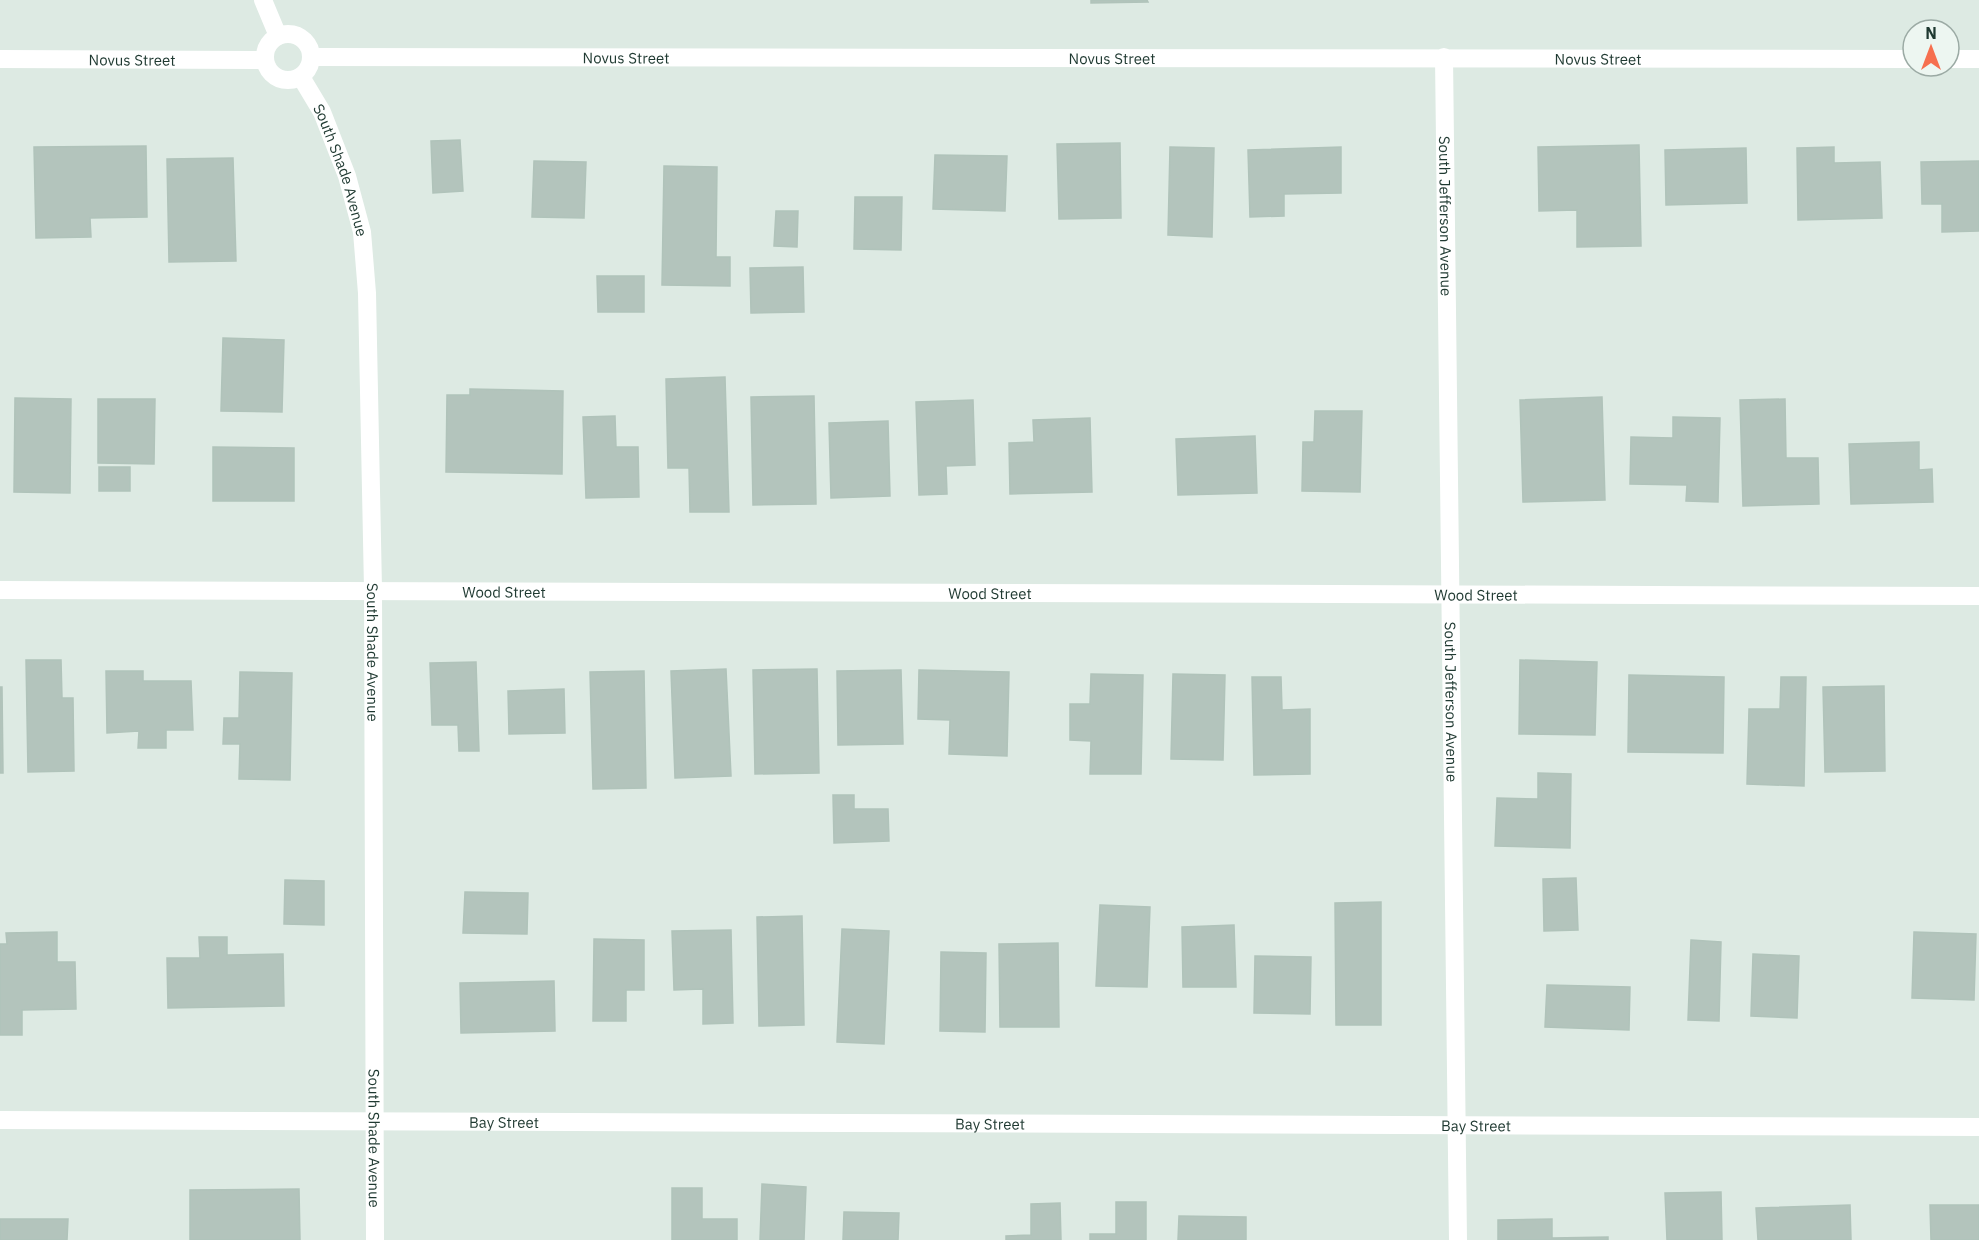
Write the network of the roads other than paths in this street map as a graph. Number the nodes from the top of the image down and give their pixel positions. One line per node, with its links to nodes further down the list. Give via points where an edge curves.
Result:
1 (263, 0): 2 (street)
2 (278, 36): 3 (street, via 300,37); 9 (street, via 267,46)
3 (311, 57): 4 (street, Novus Street); 10 (street)
4 (1444, 57): 6 (street, Novus Street); 13 (street, South Jefferson Avenue)
5 (0, 59): 9 (street, Novus Street)
6 (1901, 59)
7 (1961, 59): 8 (street)
8 (1979, 59)
9 (264, 60): 10 (street, via 278,79)
10 (301, 77): 11 (street, South Shade Avenue, via 322,112 362,232 367,292)
11 (373, 589): 12 (street, Wood Street); 13 (street, Wood Street); 16 (street, South Shade Avenue)
12 (0, 590)
13 (1452, 595): 14 (street, Wood Street); 17 (street, South Jefferson Avenue)
14 (1979, 596)
15 (0, 1120): 16 (street, Bay Street)
16 (374, 1120): 17 (street, Bay Street); 19 (street, South Shade Avenue)
17 (1459, 1125): 18 (street, Bay Street); 20 (street, South Jefferson Avenue)
18 (1979, 1128)
19 (375, 1240)
20 (1458, 1240)

